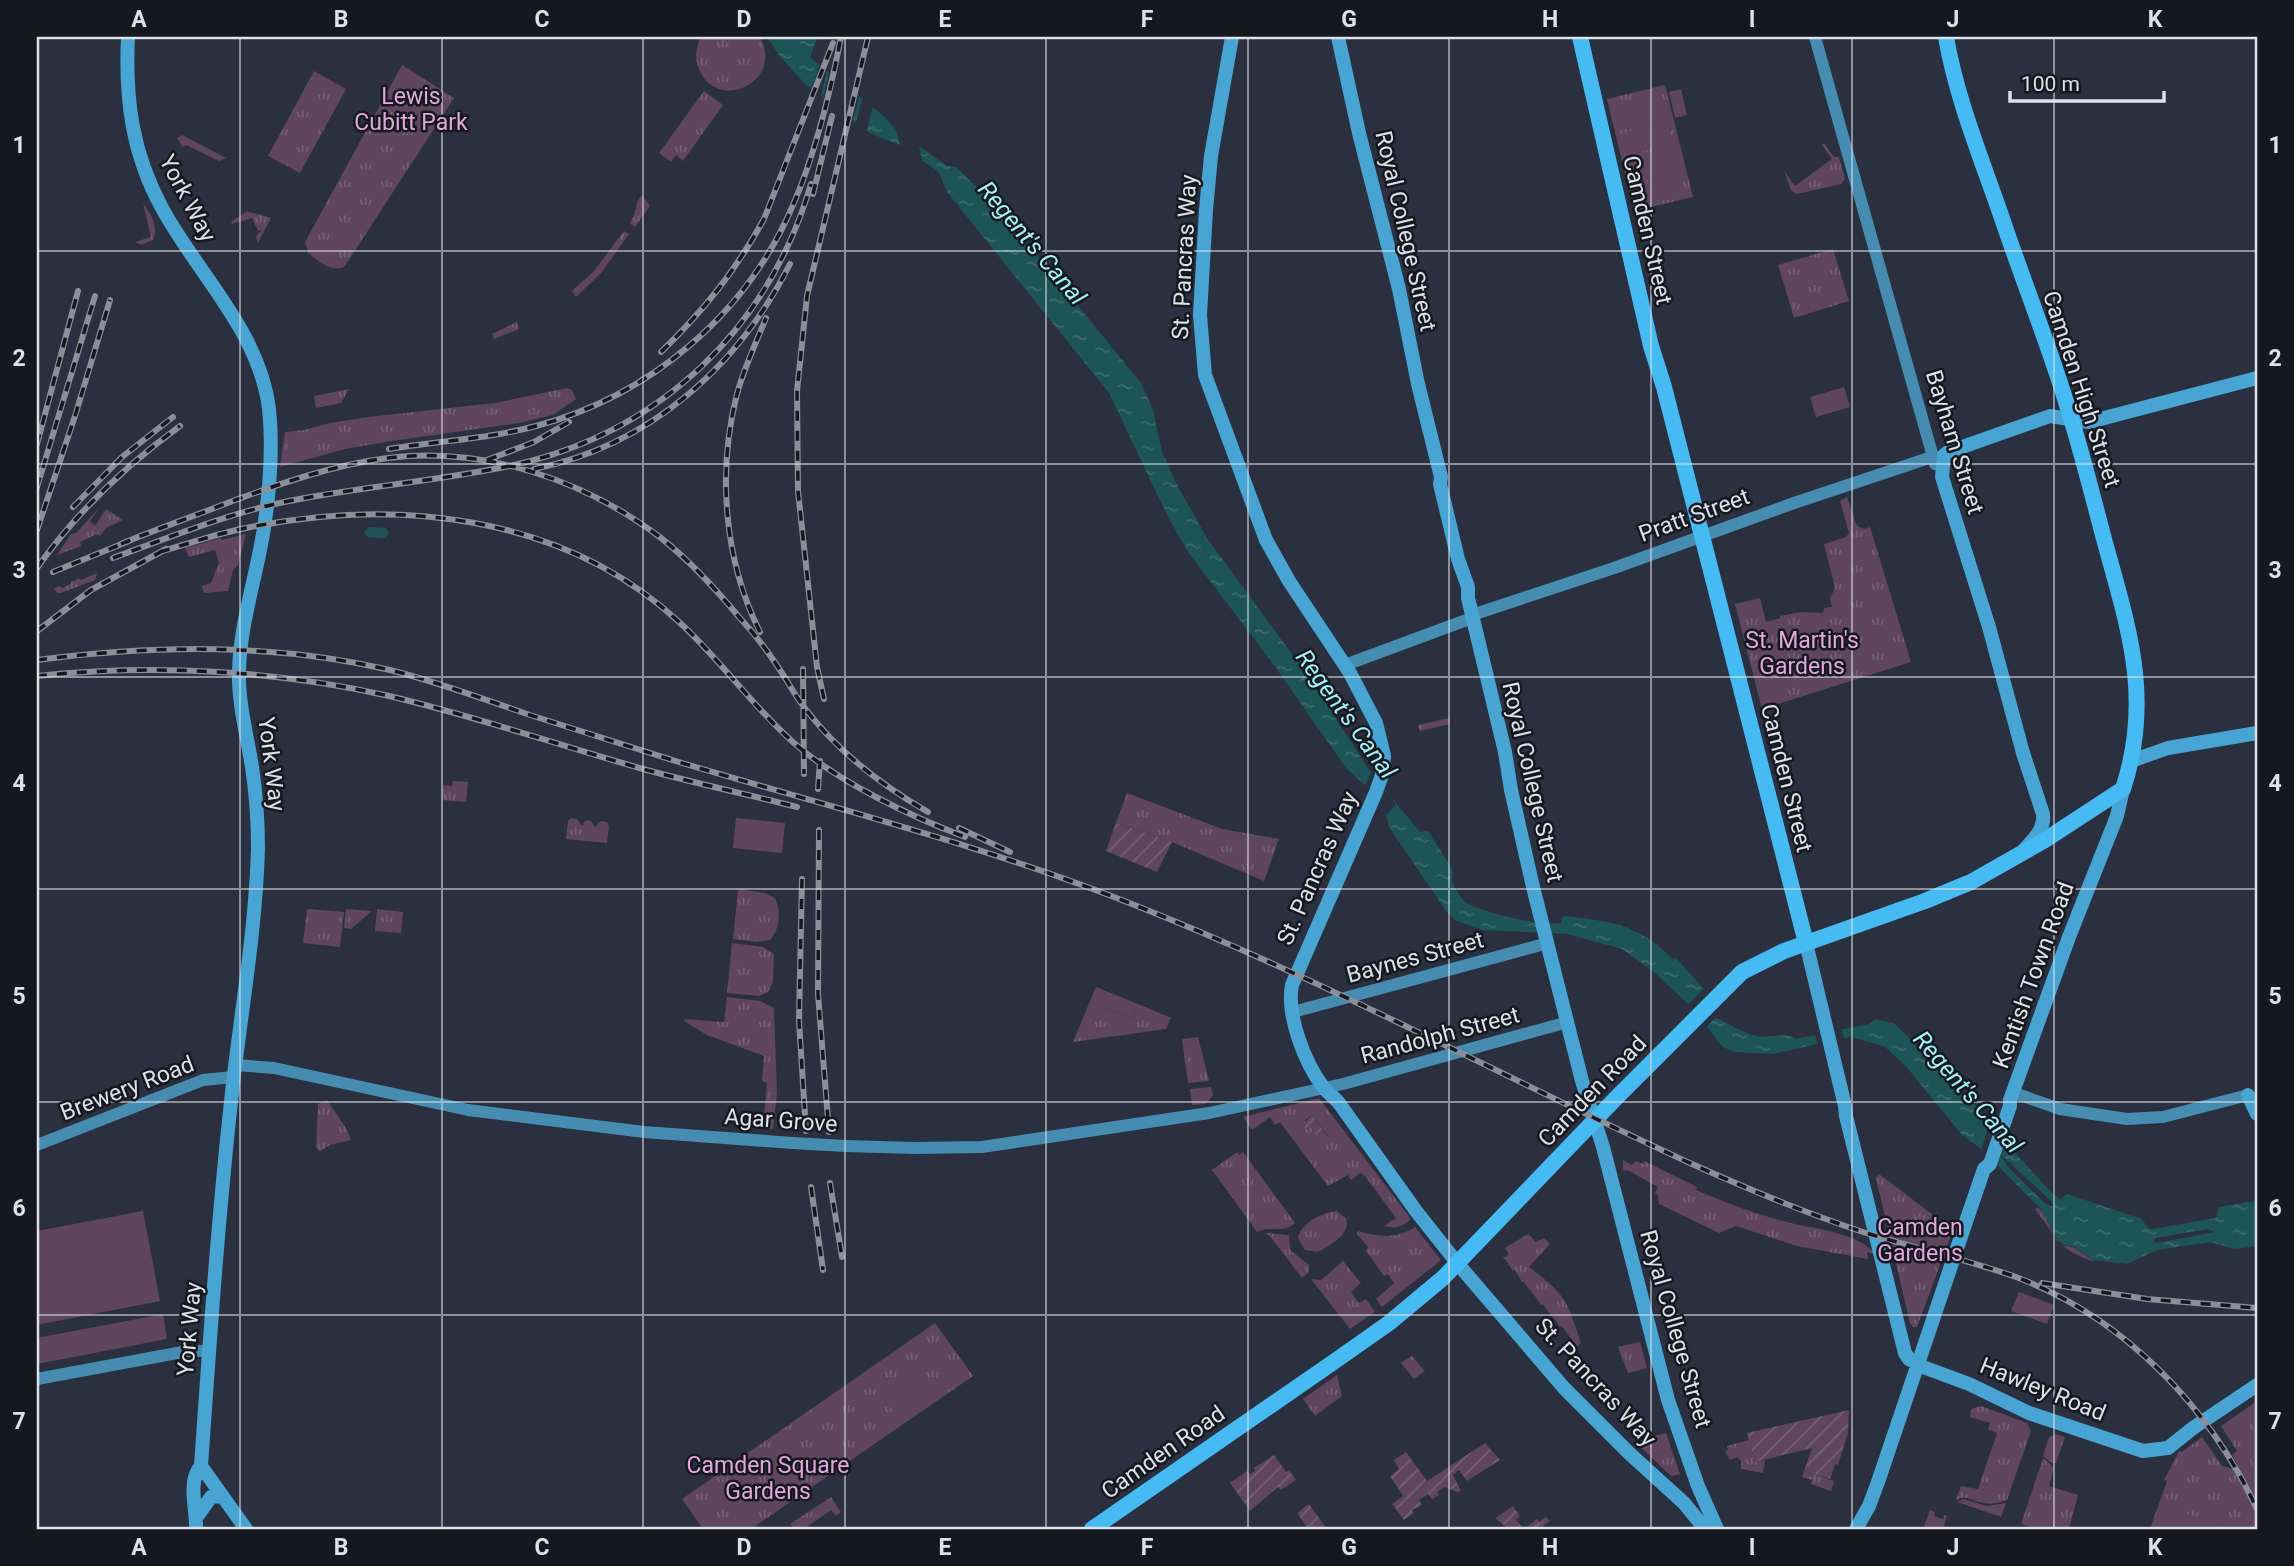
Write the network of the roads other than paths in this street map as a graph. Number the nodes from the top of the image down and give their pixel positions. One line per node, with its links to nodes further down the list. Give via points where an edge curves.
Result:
1 (128, 37): 22 (main road, York Way, via 128,105 144,168 169,220 248,345 269,410 268,498 240,650 239,683 258,843)
2 (1232, 37): 13 (main road, St. Pancras Way, via 1206,210 1200,315 1205,375 1265,540)
3 (1338, 37): 12 (main road, Royal College Street)
4 (1580, 37): 11 (highway, Camden Street, via 1651,346)
5 (1815, 37): 9 (street, Bayham Street)
6 (1946, 37): 8 (highway, Camden High Street, via 1979,152)
7 (2257, 378): 8 (main road, via 2089,422)
8 (2071, 419): 10 (main road, via 2050,415 1948,452); 15 (highway, Camden High Street, via 2135,665 2138,692)
9 (1928, 458): 10 (street, Bayham Street); 11 (street, Pratt Street)
10 (1942, 477): 17 (main road, Bayham Street, via 2043,814 2040,831)
11 (1701, 537): 12 (street, Pratt Street); 19 (highway, Camden Street)
12 (1472, 617): 13 (street, Pratt Street); 18 (main road, Royal College Street)
13 (1345, 665): 20 (main road, St. Pancras Way, via 1376,723 1384,765 1294,978 1290,993)
14 (2257, 733): 15 (main road, via 2174,746)
15 (2131, 761): 16 (highway)
16 (2123, 789): 17 (highway, Camden Road); 25 (main road, Kentish Town Road, via 2117,816)
17 (2020, 854): 19 (highway, Camden Road, via 1956,888)
18 (1547, 941): 20 (street, Baynes Street); 21 (main road, Royal College Street)
19 (1807, 943): 27 (highway, Camden Road, via 1742,972); 31 (main road, Camden Street, via 1905,1353)
20 (1293, 1012): 23 (main road, St. Pancras Way, via 1305,1055)
21 (1568, 1022): 23 (street, Randolph Street); 27 (main road, Royal College Street)
22 (235, 1071): 23 (street, Agar Grove, bridge, via 274,1068 468,1110 644,1132 955,1149 1209,1113); 28 (street, Brewery Road); 30 (main road, York Way)
23 (1324, 1088): 29 (main road, St. Pancras Way)
24 (2248, 1095): 25 (street, via 2163,1117 2127,1119); 26 (main road)
25 (2012, 1096): 31 (main road, Kentish Town Road)
26 (2257, 1114)
27 (1595, 1120): 29 (highway, Camden Road); 40 (main road, Royal College Street, via 1668,1400)
28 (37, 1145)
29 (1458, 1264): 38 (highway, Camden Road, via 1384,1327); 39 (main road, St. Pancras Way, via 1564,1388 1684,1503)
30 (210, 1351): 32 (street); 34 (main road, York Way)
31 (1916, 1364): 33 (main road, Hawley Road, via 2038,1416 2128,1448 2154,1451 2168,1448); 41 (main road, Kentish Town Road, via 1869,1506)
32 (37, 1378)
33 (2257, 1385)
34 (201, 1466): 35 (main road); 36 (main road, York Way, via 195,1472)
35 (222, 1496): 36 (main road, via 211,1497); 37 (main road)
36 (196, 1524)
37 (246, 1529)
38 (1092, 1529)
39 (1705, 1529)
40 (1717, 1529)
41 (1856, 1529)

